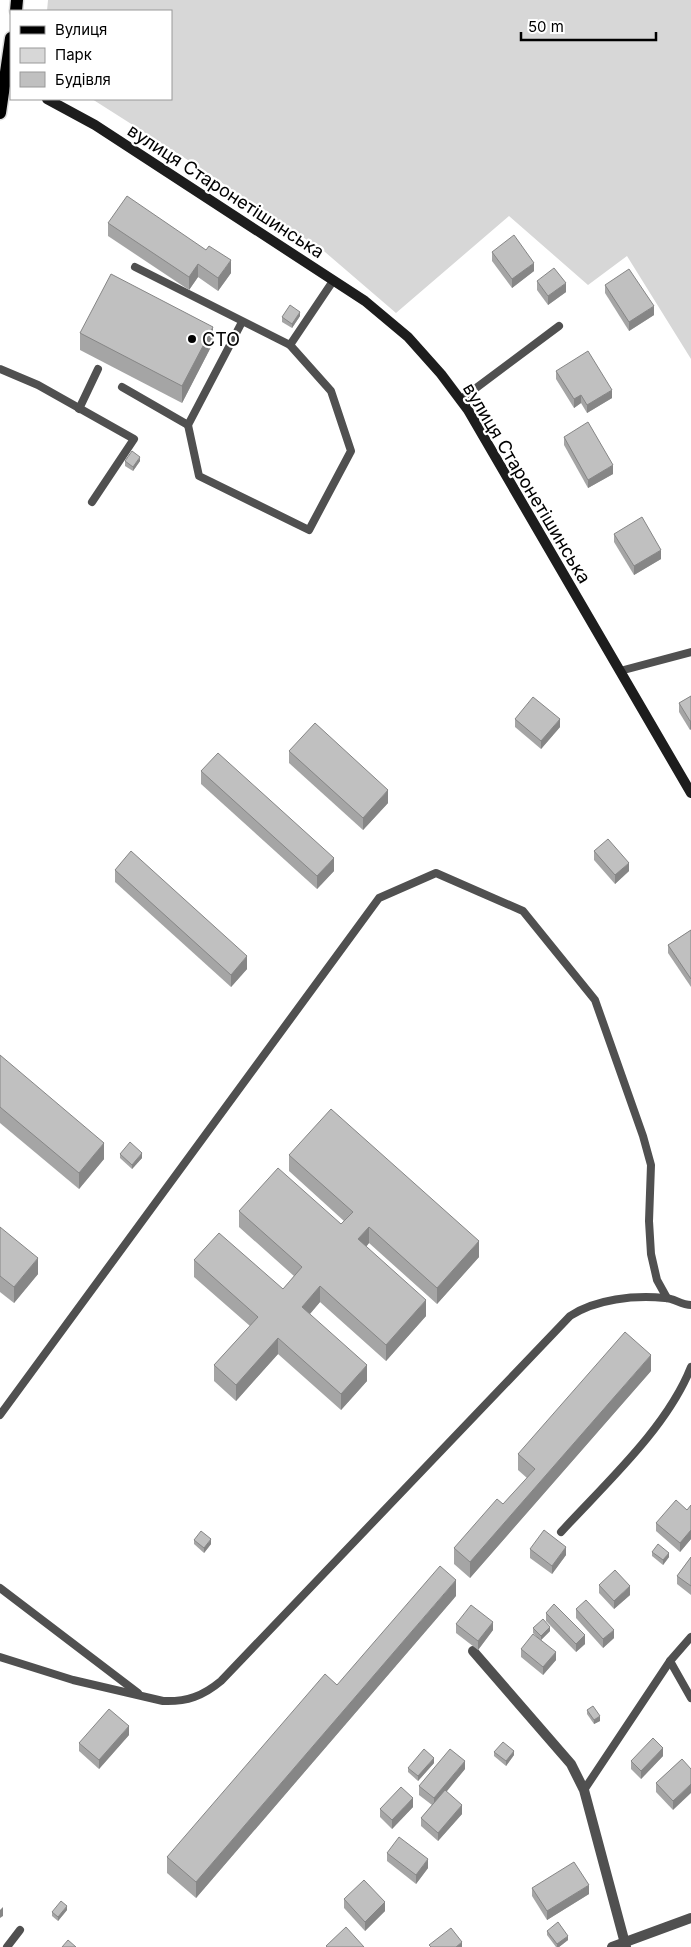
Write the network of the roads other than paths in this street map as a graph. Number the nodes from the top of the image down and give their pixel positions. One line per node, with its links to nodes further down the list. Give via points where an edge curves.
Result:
1 (10, 44): 2 (main road)
2 (5, 75): 4 (main road)
3 (49, 100): 6 (main road, вулиця Старонетішинська, via 95,125)
4 (0, 113)
5 (135, 267): 7 (lane)
6 (333, 281): 9 (lane); 13 (main road, вулиця Старонетішинська, via 365,301 408,337)
7 (242, 322): 9 (lane); 15 (lane)
8 (559, 326): 13 (lane)
9 (290, 345): 15 (lane, via 331,391 351,451 309,530 199,476)
10 (0, 369): 14 (lane, via 38,385)
11 (98, 369): 14 (lane)
12 (122, 387): 15 (lane)
13 (460, 400): 18 (main road, вулиця Старонетішинська)
14 (79, 409): 16 (lane, via 134,439)
15 (188, 425)
16 (92, 502)
17 (691, 652): 18 (lane)
18 (620, 671): 19 (main road, вулиця Старонетішинська)
19 (691, 793)
20 (667, 1298): 21 (lane); 23 (lane, via 657,1280 651,1254 650,1160 595,1000 523,912 436,872 379,898); 30 (lane, via 610,1301 587,1306 570,1316 221,1681 200,1696 188,1700 163,1701)
21 (691, 1305)
22 (691, 1367): 24 (lane, via 685,1383 649,1436)
23 (0, 1415)
24 (561, 1532)
25 (0, 1588): 30 (lane)
26 (691, 1637): 29 (lane)
27 (473, 1650): 32 (street, via 571,1764)
28 (0, 1657): 30 (lane, via 73,1680)
29 (670, 1661): 31 (lane); 32 (lane)
30 (142, 1696)
31 (691, 1698)
32 (584, 1790): 35 (street)
33 (691, 1918): 35 (street)
34 (20, 1930): 36 (lane)
35 (625, 1945): 37 (street)
36 (7, 1947)
37 (612, 1947)

